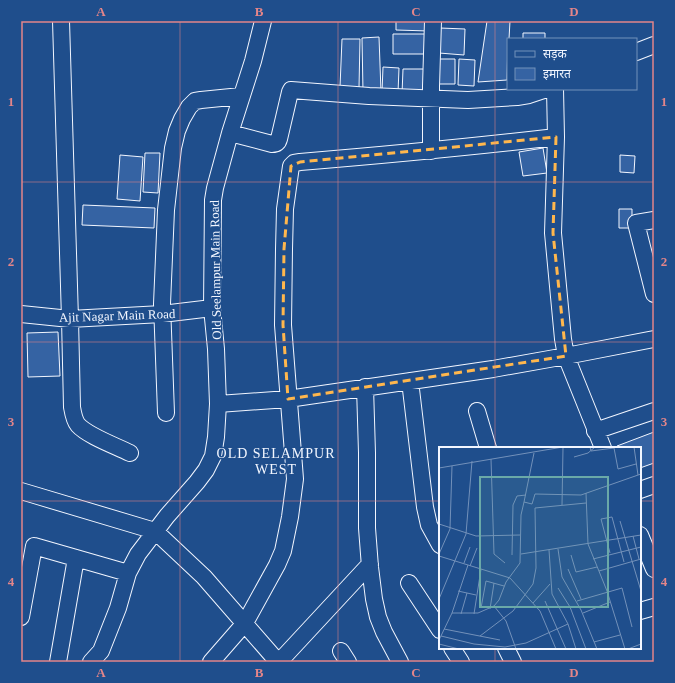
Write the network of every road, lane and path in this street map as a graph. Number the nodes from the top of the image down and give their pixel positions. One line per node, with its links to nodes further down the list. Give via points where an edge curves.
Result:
1 (61, 21): 18 (street)
2 (263, 21): 8 (street, Old Seelampur Main Road)
3 (433, 21): 9 (street)
4 (654, 45): 5 (street)
5 (637, 52)
6 (544, 90): 9 (street, via 517,97)
7 (555, 90): 11 (street)
8 (241, 96): 10 (street, Old Seelampur Main Road); 17 (street, via 194,101 179,125 173,148 166,210)
9 (431, 99): 10 (street, via 292,90 276,144); 12 (street)
10 (230, 133): 15 (street, Old Seelampur Main Road, via 213,200)
11 (556, 137): 12 (street); 20 (street, via 553,232)
12 (431, 151): 23 (street, via 300,162 291,166 285,209 283,324)
13 (654, 220): 14 (street, via 636,223)
14 (654, 294)
15 (212, 308): 17 (street, Ajit Nagar Main Road); 24 (street, Old Seelampur Main Road)
16 (21, 314): 18 (street, Ajit Nagar Main Road)
17 (162, 314): 18 (street, Ajit Nagar Main Road); 27 (street)
18 (70, 319): 31 (street, via 74,416 86,431)
19 (654, 339): 20 (street)
20 (566, 356): 21 (street); 28 (street)
21 (410, 381): 22 (street); 37 (street, via 425,507 429,525)
22 (365, 387): 23 (street); 39 (street)
23 (288, 399): 24 (street); 46 (street, via 295,479 287,534 277,565)
24 (218, 404): 35 (street, Old Seelampur Main Road, via 213,456 197,482)
25 (477, 411): 29 (street)
26 (654, 411): 28 (street)
27 (166, 413)
28 (595, 431): 30 (street)
29 (488, 447)
30 (603, 447)
31 (130, 453)
32 (654, 485): 33 (street)
33 (641, 490)
34 (21, 491): 35 (street)
35 (155, 531): 41 (street, Old Seelampur Main Road); 46 (street, via 204,577)
36 (641, 537): 40 (street)
37 (439, 543)
38 (76, 558): 41 (street); 45 (street, via 34,546); 49 (street)
39 (370, 564): 52 (street); 53 (street, via 378,617)
40 (654, 569)
41 (128, 573): 50 (street, Old Seelampur Main Road, via 118,608 101,650)
42 (409, 583): 47 (street)
43 (654, 607): 44 (street)
44 (641, 611)
45 (21, 618)
46 (245, 623): 51 (street); 52 (street)
47 (439, 628)
48 (453, 649): 54 (street)
49 (58, 662)
50 (91, 662)
51 (210, 662)
52 (279, 662)
53 (400, 662)
54 (461, 662)

